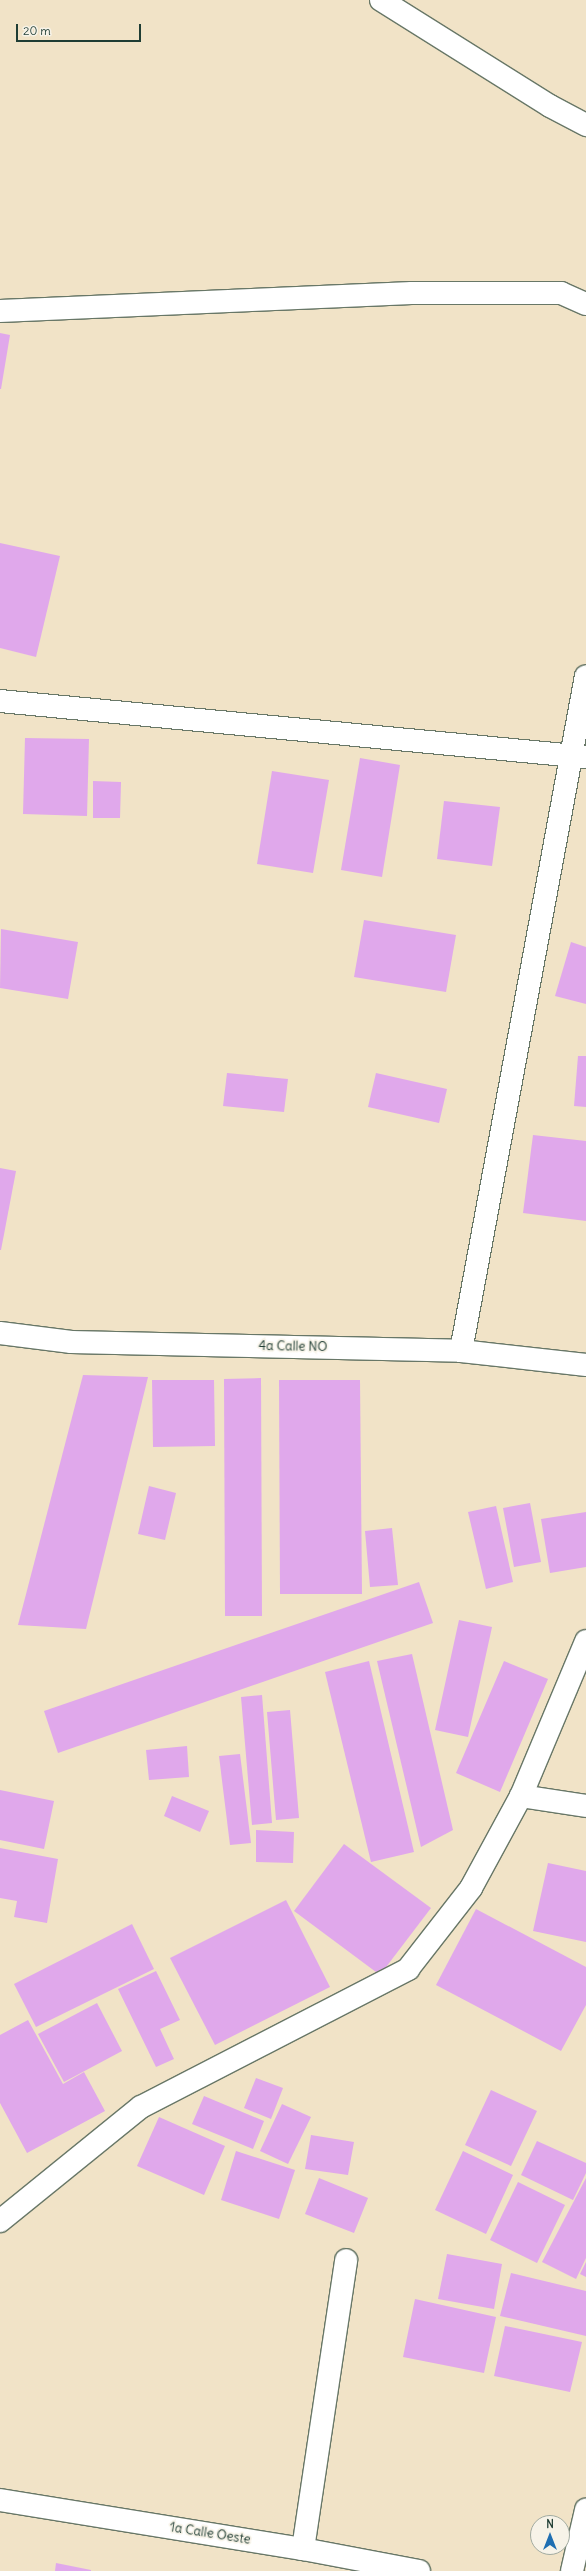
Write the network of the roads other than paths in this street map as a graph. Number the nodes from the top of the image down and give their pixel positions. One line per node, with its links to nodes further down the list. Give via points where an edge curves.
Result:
1 (382, 0): 2 (street, via 550,106)
2 (586, 125)
3 (586, 304): 4 (street, via 561,293 412,293)
4 (0, 311)
5 (586, 676): 7 (street)
6 (0, 702): 7 (street)
7 (578, 756): 9 (street)
8 (0, 1334): 9 (street, 4a Calle NO, via 71,1342)
9 (461, 1351): 10 (street, 4a Calle NO)
10 (586, 1365)
11 (586, 1641): 12 (street)
12 (520, 1796): 13 (street); 14 (street, via 471,1888 408,1969 141,2107)
13 (586, 1806)
14 (0, 2221)
15 (346, 2260): 18 (street)
16 (0, 2500): 18 (street, 1a Calle Oeste)
17 (586, 2510): 20 (street)
18 (303, 2549): 19 (street, 1a Calle Oeste)
19 (419, 2571)
20 (572, 2571)

